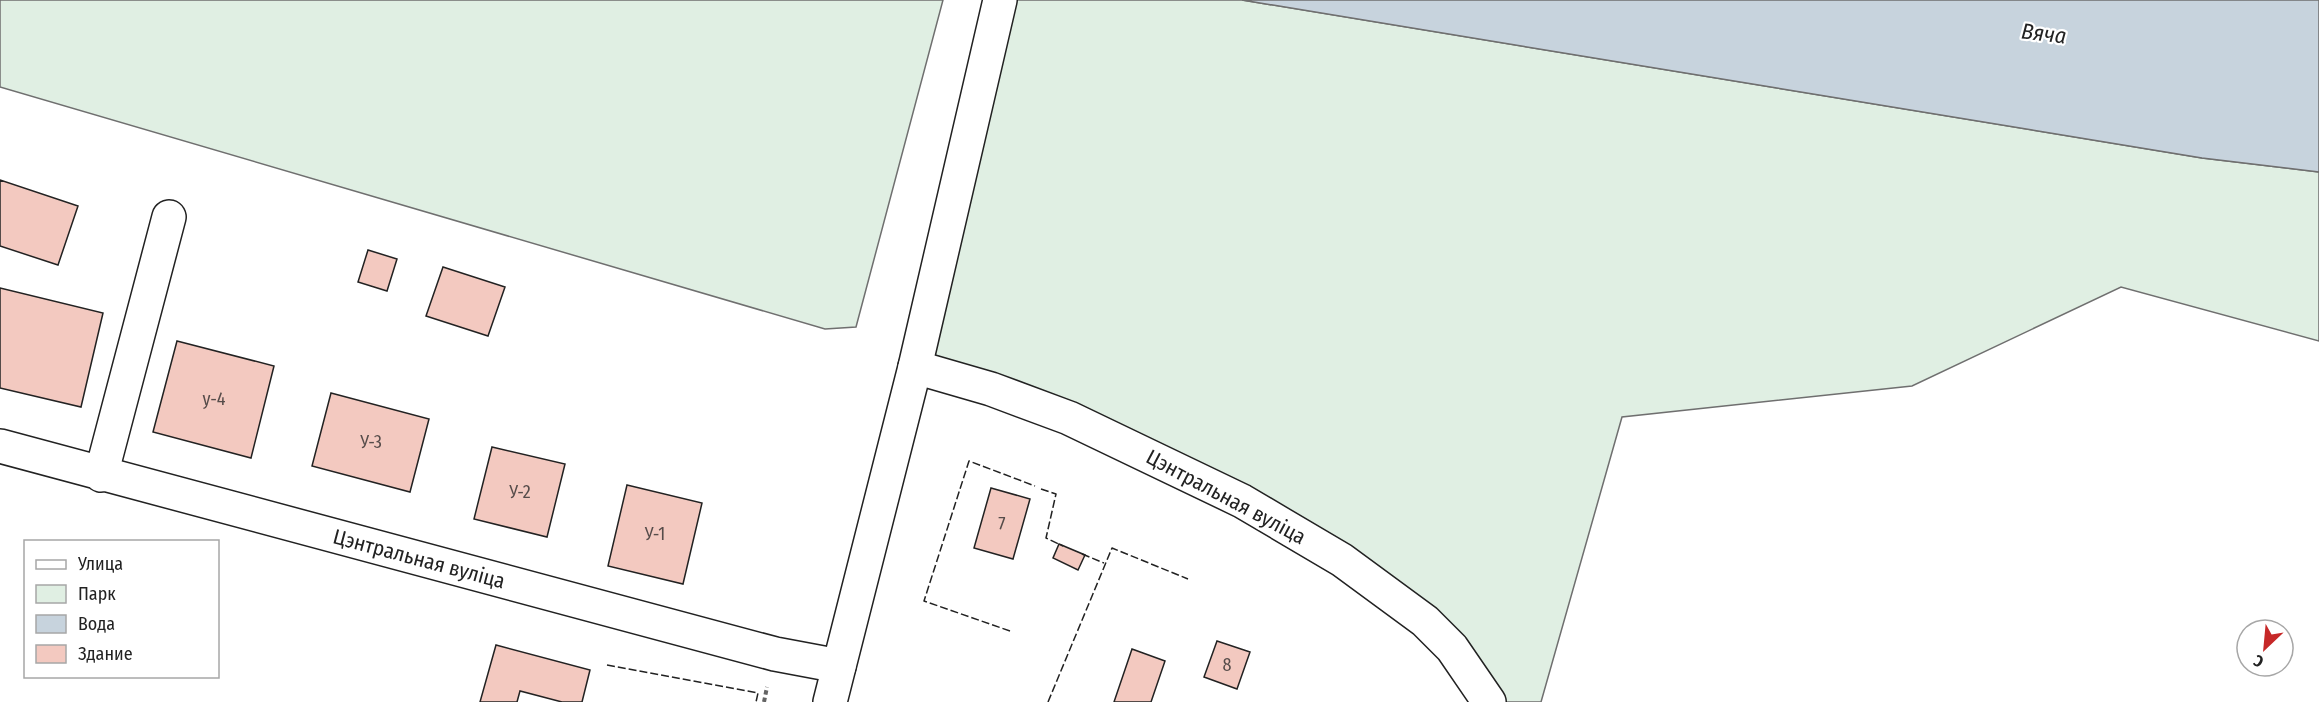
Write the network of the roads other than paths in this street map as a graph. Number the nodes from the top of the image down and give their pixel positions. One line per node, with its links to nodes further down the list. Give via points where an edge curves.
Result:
1 (999, 7): 3 (street)
2 (169, 217): 5 (street)
3 (915, 367): 6 (street); 8 (street, Цэнтральная вуліца, via 991,389 1069,418 1242,501 1342,560 1425,621 1452,648)
4 (0, 446): 5 (street, Цэнтральная вуліца)
5 (101, 475): 6 (street, Цэнтральная вуліца, via 775,654)
6 (839, 666): 7 (street)
7 (830, 702)
8 (1489, 702)

